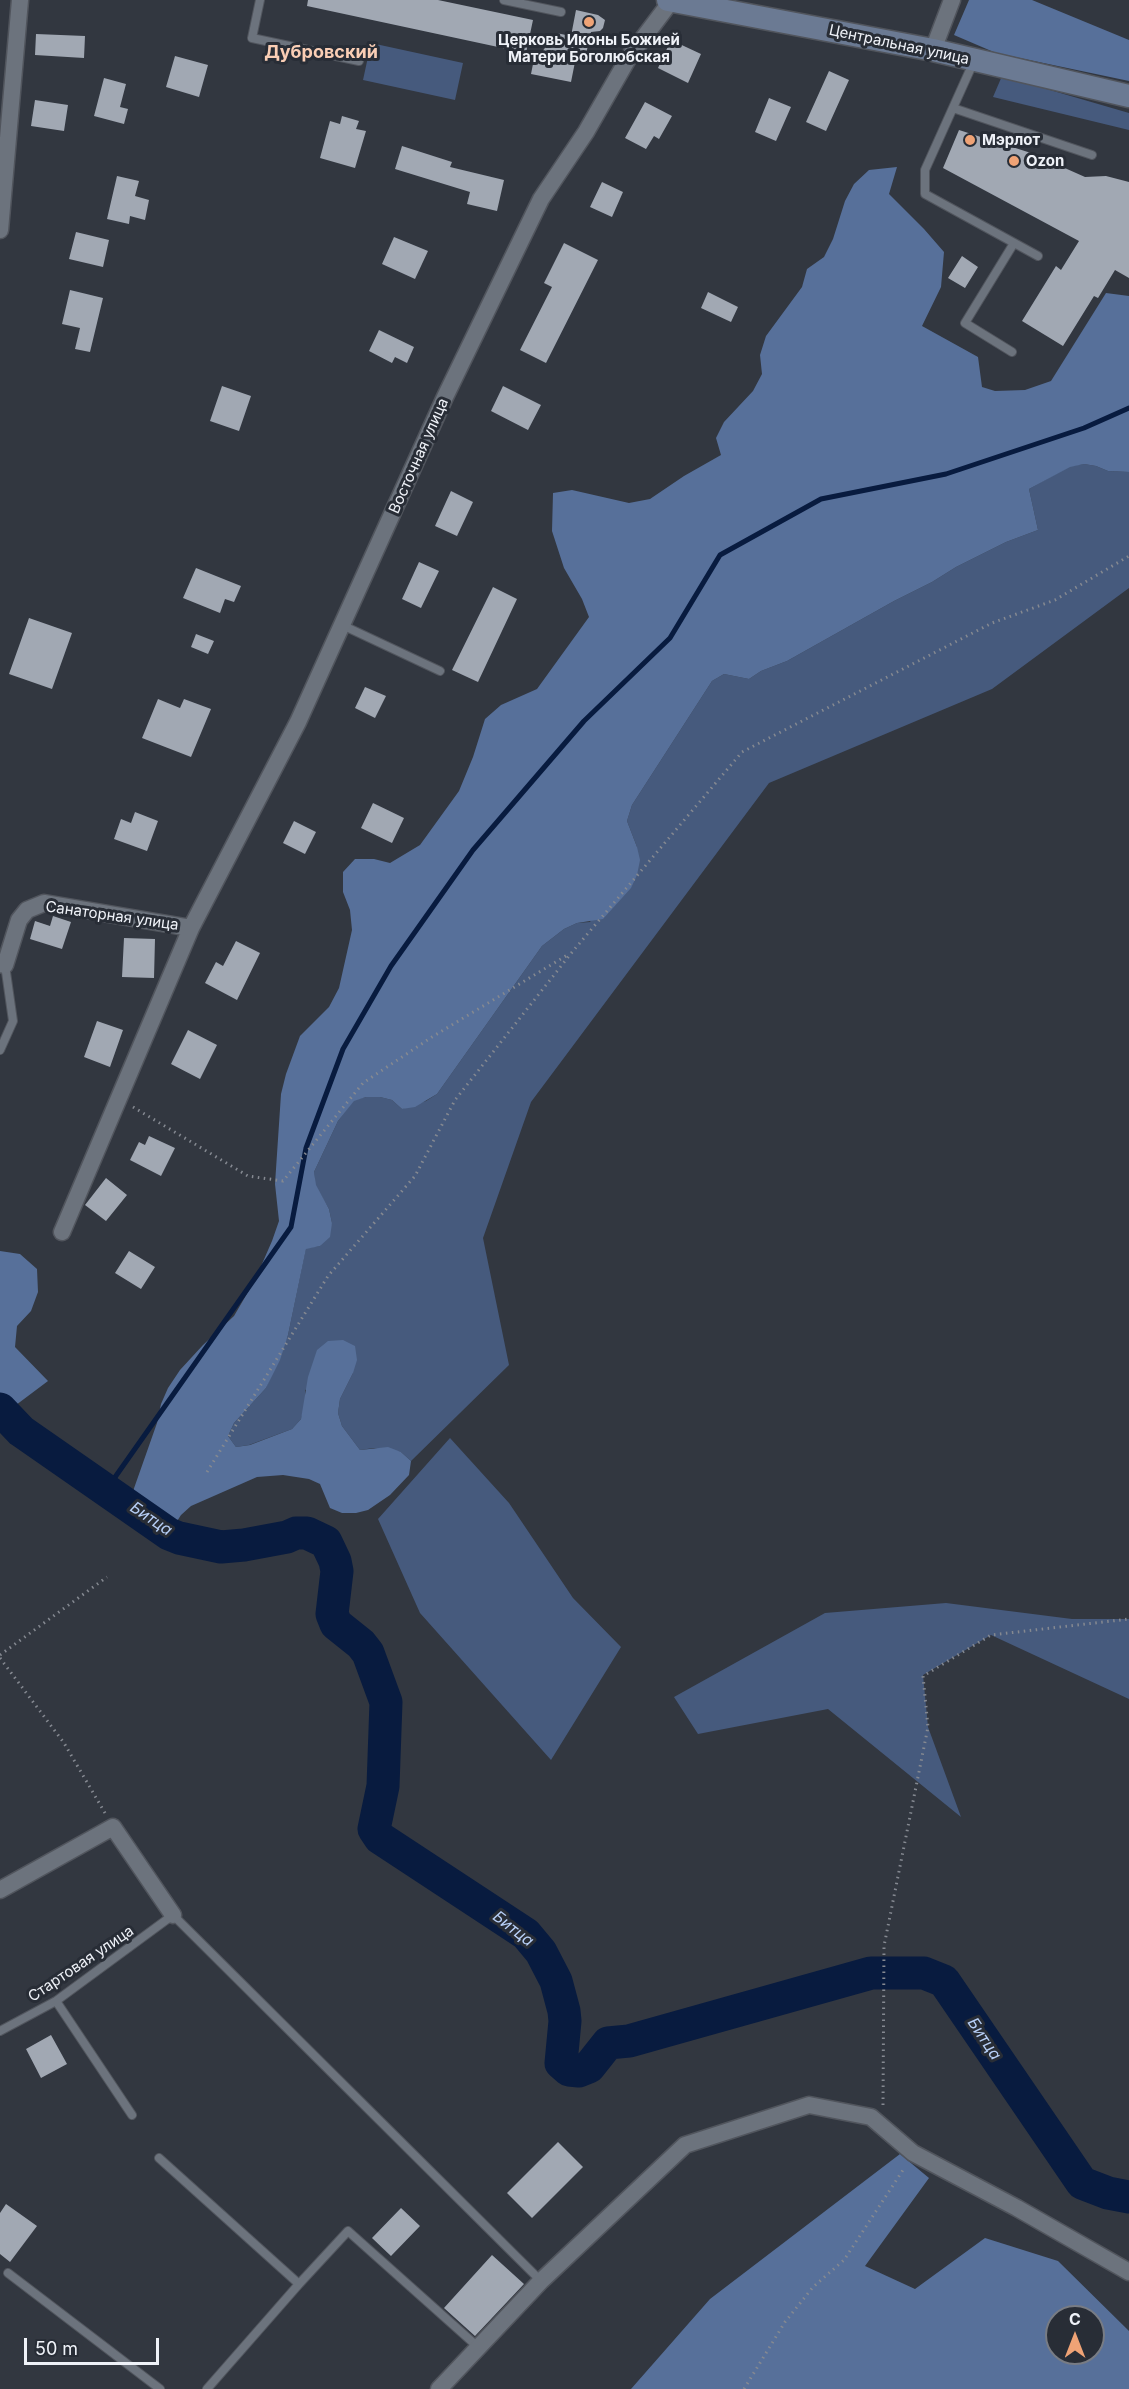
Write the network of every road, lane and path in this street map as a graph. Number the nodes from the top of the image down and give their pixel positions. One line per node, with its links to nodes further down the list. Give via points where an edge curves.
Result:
1 (20, 0): 13 (street)
2 (260, 0): 9 (lane, via 252,38)
3 (504, 0): 6 (lane)
4 (671, 0): 7 (street, Центральная улица); 18 (street, Восточная улица, via 628,57 586,132 541,199)
5 (952, 0): 7 (street)
6 (561, 12)
7 (933, 50): 8 (street, Центральная улица)
8 (974, 60): 10 (street, Центральная улица); 11 (lane)
9 (359, 61)
10 (1129, 96)
11 (953, 108): 12 (lane); 14 (lane, via 925,170 925,195)
12 (1092, 155)
13 (0, 230)
14 (1014, 243): 15 (lane); 16 (lane, via 965,323)
15 (1038, 256)
16 (1012, 352)
17 (1129, 556): 21 (path, via 1055,600 992,623 742,752)
18 (342, 625): 19 (lane); 20 (street, Восточная улица, via 298,722)
19 (440, 672)
20 (191, 928): 22 (street, Санаторная улица, via 44,903 27,910 19,920); 24 (street, Восточная улица)
21 (573, 951): 24 (path, via 363,1083 283,1181 248,1176); 26 (path, via 455,1100 415,1176 328,1276)
22 (2, 964): 23 (lane, via 13,1021)
23 (0, 1050)
24 (118, 1098): 25 (street, Восточная улица)
25 (62, 1232)
26 (207, 1472)
27 (107, 1576): 29 (path)
28 (1129, 1619): 36 (path, via 991,1635 923,1676 928,1727 884,1946)
29 (0, 1657): 30 (path, via 64,1743)
30 (113, 1827): 31 (street); 32 (street)
31 (0, 1890)
32 (173, 1915): 33 (lane, Стартовая улица); 41 (lane)
33 (56, 2001): 34 (lane, Стартовая улица); 35 (lane)
34 (0, 2031)
35 (132, 2115)
36 (883, 2128): 37 (street); 41 (street, via 871,2117 809,2105 685,2145)
37 (914, 2153): 39 (street); 47 (path, via 843,2260 813,2287 785,2322)
38 (159, 2158): 42 (lane)
39 (1129, 2272)
40 (8, 2273): 44 (lane)
41 (541, 2281): 43 (street)
42 (299, 2284): 43 (lane, via 348,2231); 45 (lane)
43 (478, 2348): 46 (street)
44 (160, 2389)
45 (207, 2389)
46 (439, 2389)
47 (744, 2389)

